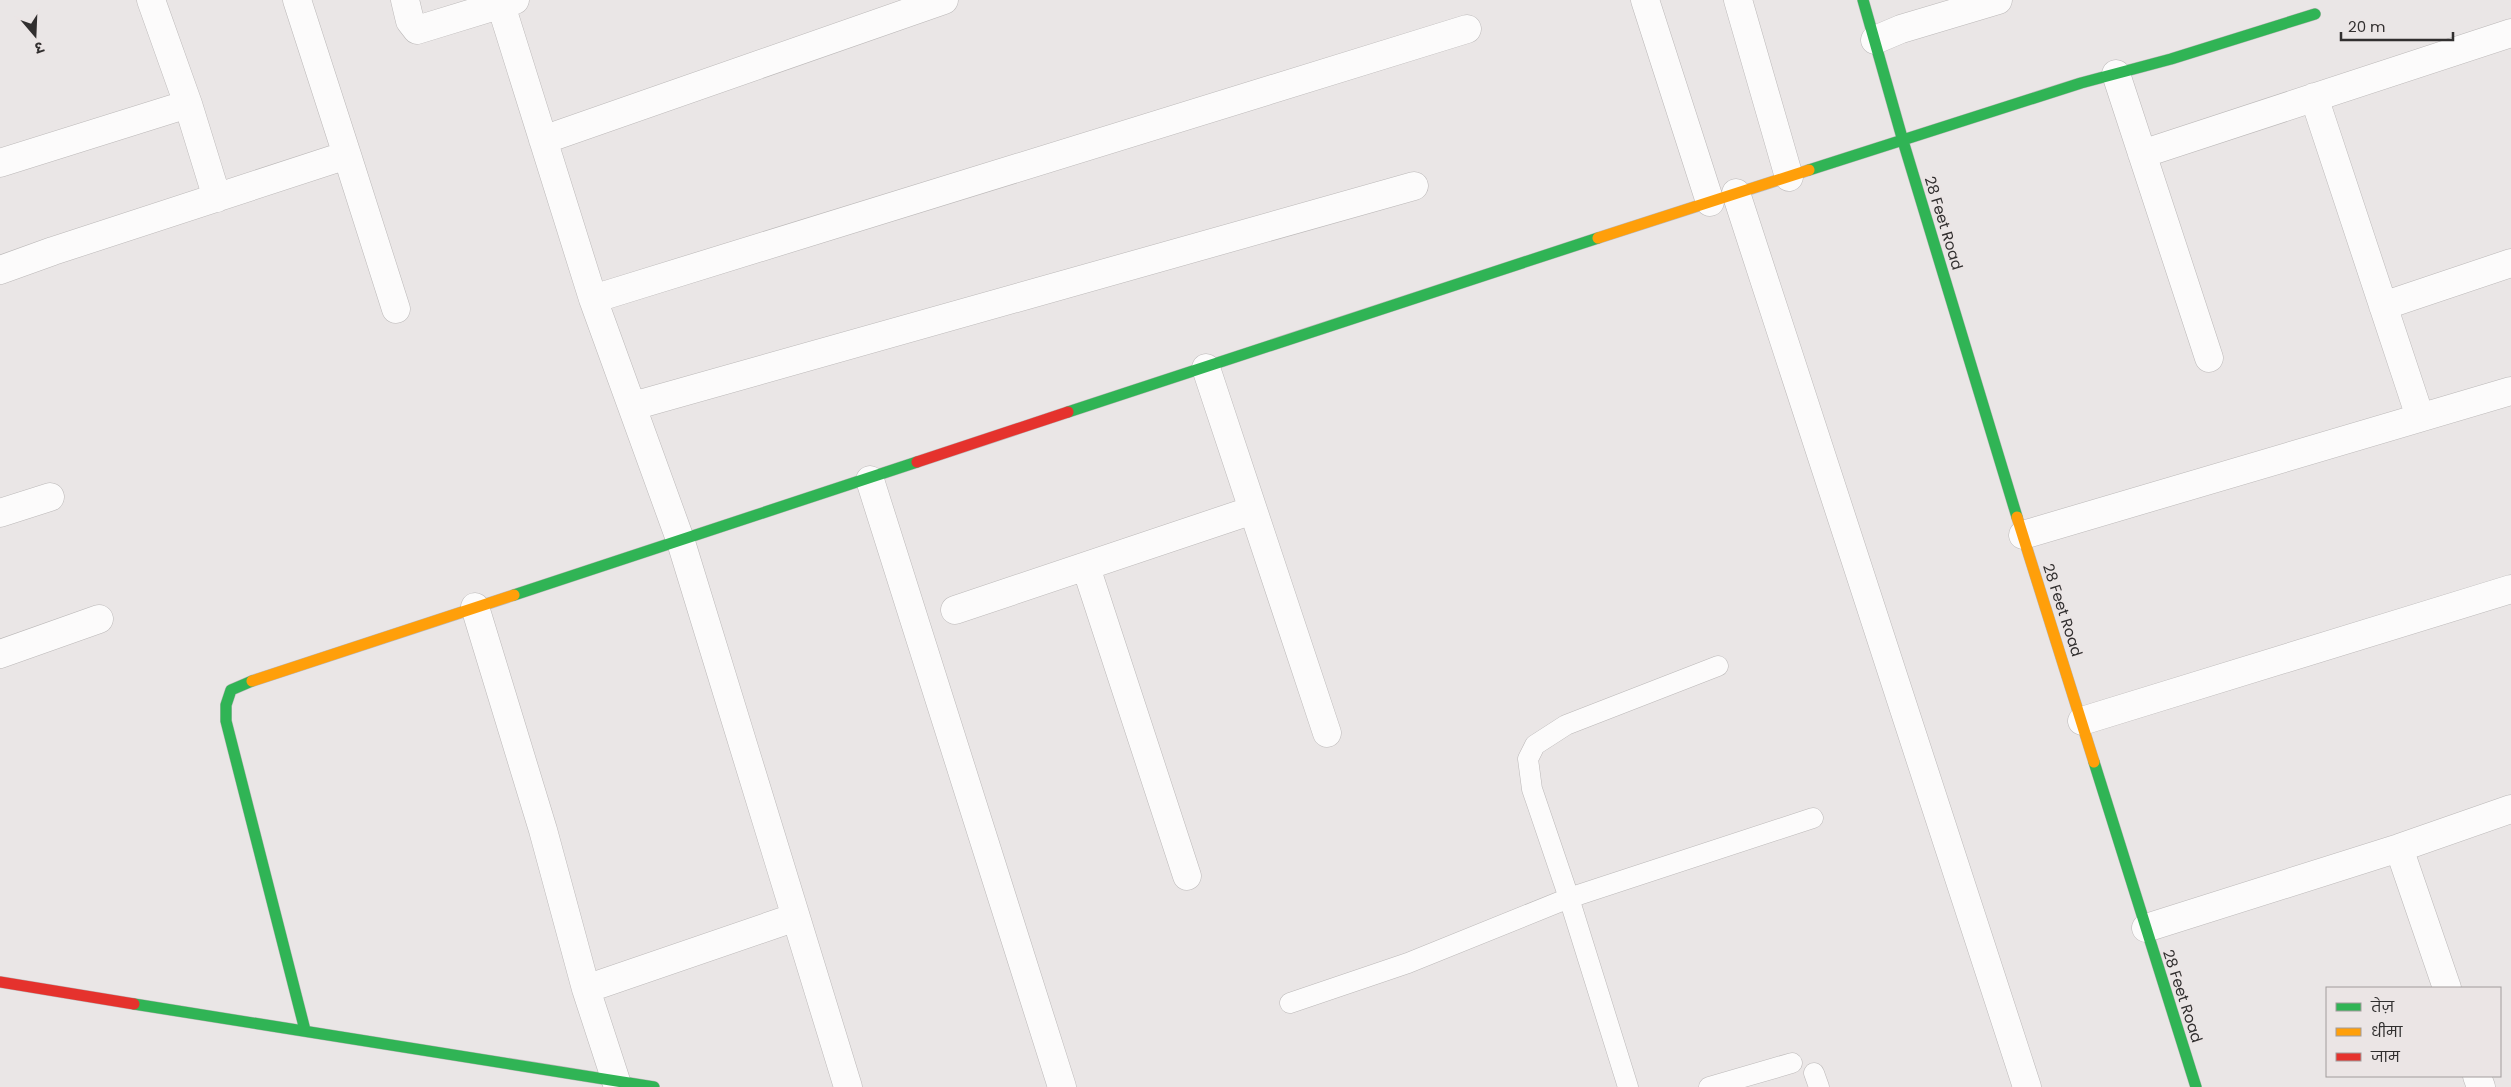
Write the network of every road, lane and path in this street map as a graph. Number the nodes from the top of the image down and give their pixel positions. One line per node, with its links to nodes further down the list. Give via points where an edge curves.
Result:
1 (151, 0): 16 (street)
2 (297, 0): 20 (street)
3 (405, 0): 9 (street, via 410,21 418,30)
4 (944, 0): 17 (street)
5 (1645, 0): 26 (street)
6 (1738, 0): 22 (street)
7 (1863, 0): 13 (street, 28 Feet Road)
8 (1998, 0): 13 (street)
9 (508, 2): 17 (street)
10 (2315, 14): 14 (street)
11 (1467, 30): 29 (street)
12 (2511, 33): 15 (street)
13 (1875, 40): 18 (street, 28 Feet Road)
14 (2116, 74): 18 (street); 19 (street)
15 (2314, 97): 19 (street); 30 (street)
16 (188, 104): 21 (street); 25 (street)
17 (542, 140): 29 (street)
18 (1903, 141): 22 (street); 41 (street, 28 Feet Road)
19 (2142, 154): 32 (street)
20 (347, 155): 25 (street); 31 (street)
21 (0, 163)
22 (1789, 177): 24 (street)
23 (1414, 186): 35 (street)
24 (1736, 193): 26 (street); 71 (street)
25 (217, 198): 28 (street)
26 (1710, 202): 33 (street)
27 (2511, 263): 30 (street)
28 (0, 270)
29 (593, 299): 35 (street)
30 (2383, 306): 36 (street)
31 (396, 309)
32 (2209, 358)
33 (1206, 368): 37 (street); 39 (street)
34 (2511, 391): 36 (street)
35 (634, 406): 42 (street)
36 (2420, 417): 41 (street)
37 (870, 480): 42 (street); 68 (street)
38 (50, 497): 40 (street)
39 (1253, 510): 43 (street); 51 (street)
40 (0, 513)
41 (2023, 535): 50 (street, 28 Feet Road)
42 (681, 542): 45 (street); 57 (street)
43 (1086, 567): 46 (street); 55 (street)
44 (2511, 589): 50 (street)
45 (475, 607): 61 (street, via 543,830); 63 (street, via 231,690 226,705 226,721)
46 (955, 610)
47 (99, 619): 48 (street)
48 (0, 654)
49 (1718, 666): 56 (lane, via 1566,725 1535,744 1528,760 1532,789)
50 (2082, 721): 58 (street, 28 Feet Road)
51 (1327, 733)
52 (2511, 809): 54 (street)
53 (1813, 818): 56 (lane)
54 (2399, 848): 58 (street); 60 (street)
55 (1187, 876)
56 (1569, 898): 62 (lane, via 1408,963); 69 (lane)
57 (796, 917): 61 (street); 67 (street)
58 (2146, 928): 72 (street, 28 Feet Road)
59 (0, 982): 63 (street)
60 (2447, 987)
61 (586, 989): 65 (street)
62 (1290, 1003)
63 (305, 1030): 65 (street)
64 (1792, 1063): 70 (lane)
65 (616, 1081): 66 (street)
66 (654, 1087)
67 (848, 1087)
68 (1062, 1087)
69 (1628, 1087)
70 (1709, 1087)
71 (2027, 1087)
72 (2196, 1087)

